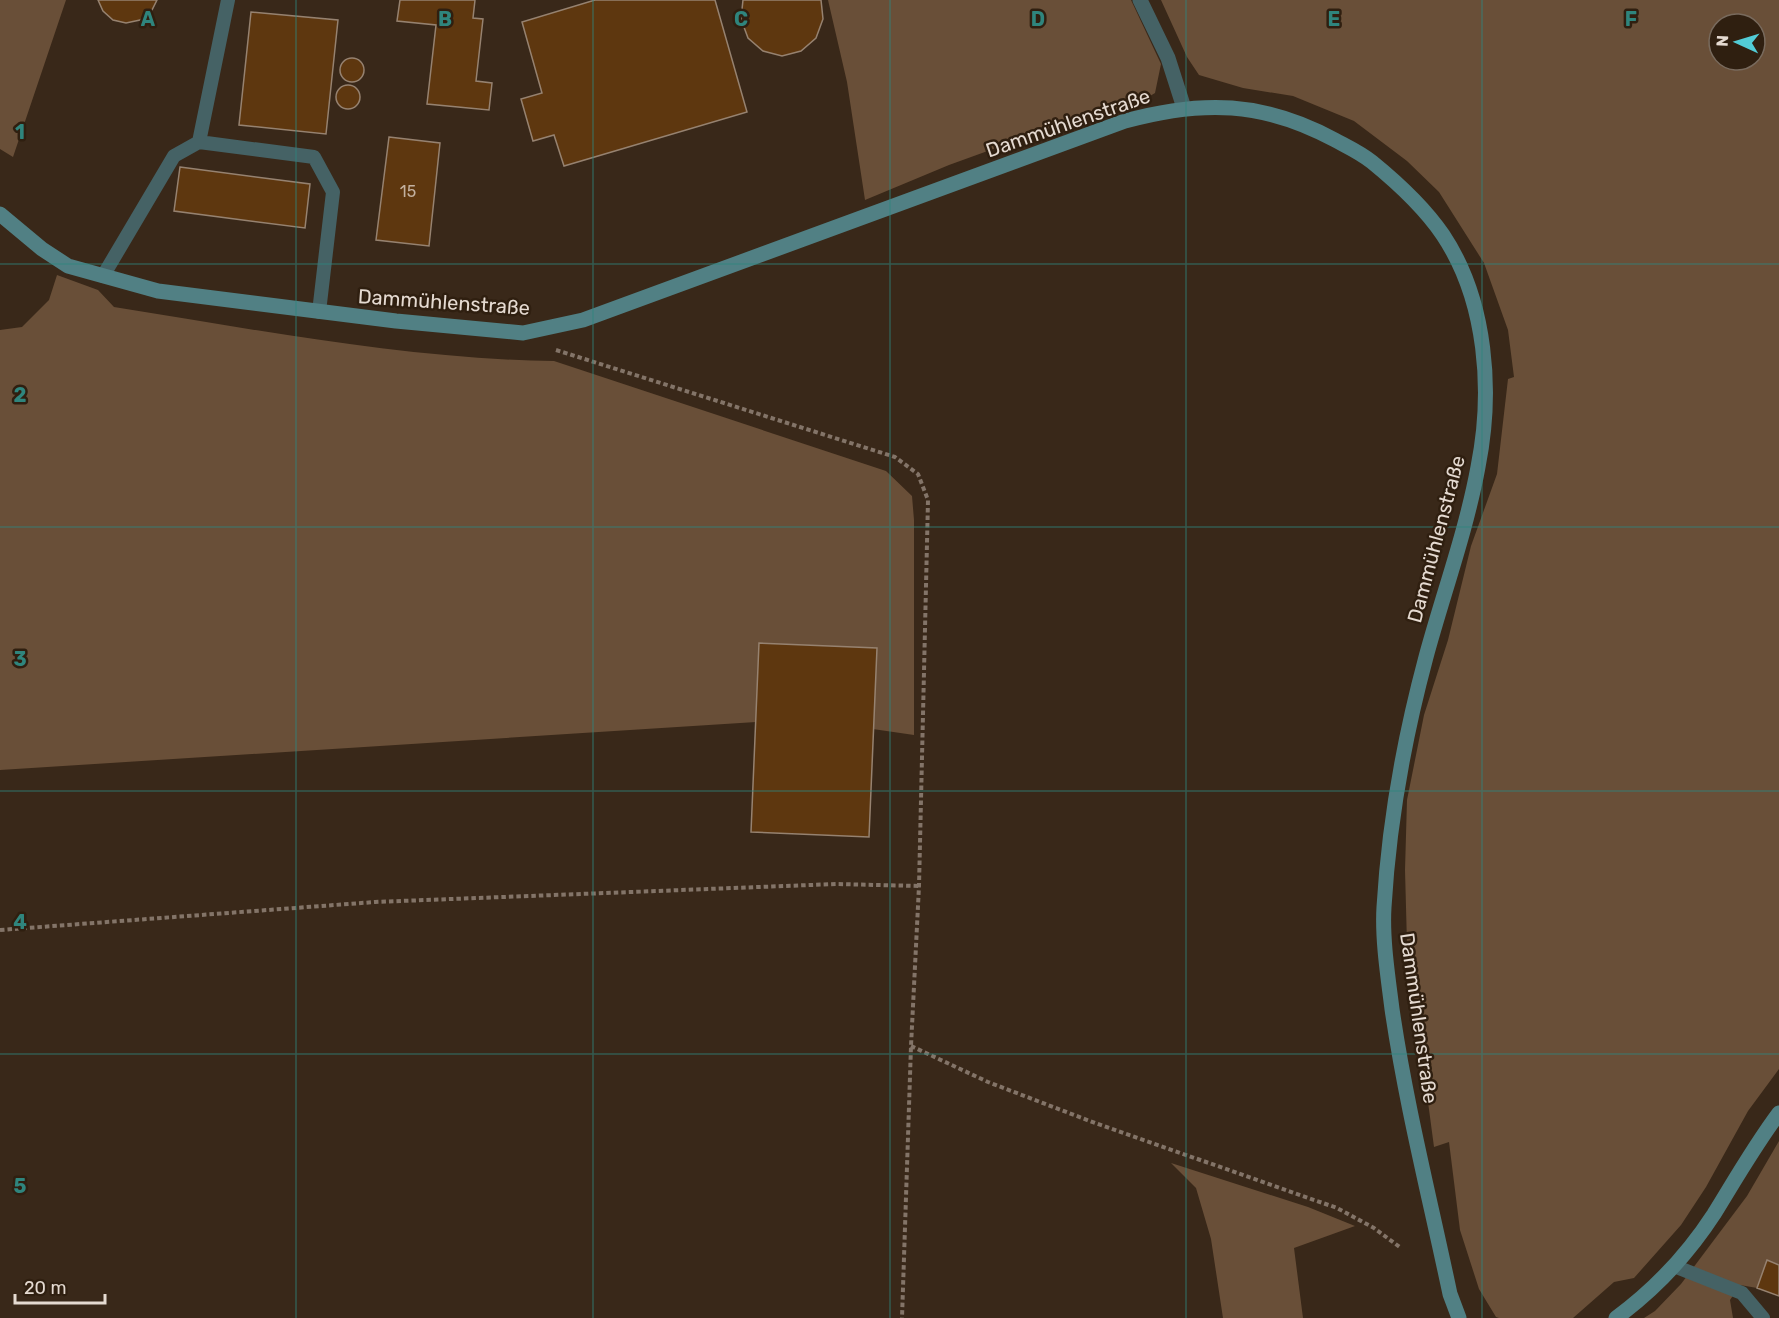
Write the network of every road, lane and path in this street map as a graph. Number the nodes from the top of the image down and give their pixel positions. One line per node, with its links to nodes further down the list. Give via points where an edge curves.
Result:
1 (228, 0): 4 (lane)
2 (1140, 0): 3 (street, via 1168,58)
3 (1184, 108): 8 (street, Dammühlenstraße, via 1125,122 583,320); 16 (street, Dammühlenstraße, via 1222,106 1274,113 1316,129 1362,154 1392,178 1441,232 1459,265 1479,327 1485,396 1479,467 1426,657 1397,784 1383,914 1399,1059 1450,1294)
4 (199, 142): 6 (lane, via 174,156); 7 (lane, via 314,157 333,192)
5 (0, 214): 6 (street, Dammühlenstraße, via 68,266)
6 (103, 276): 7 (street, Dammühlenstraße, via 158,291)
7 (319, 312): 8 (street, Dammühlenstraße)
8 (523, 333): 9 (path, via 562,353 895,457 918,474 928,500)
9 (919, 886): 10 (path, via 836,884 375,902); 11 (path)
10 (0, 930)
11 (911, 1046): 13 (path, via 988,1082 1084,1119 1337,1208); 15 (path)
12 (1779, 1113): 14 (street, via 1712,1216)
13 (1401, 1248)
14 (1674, 1266): 17 (street); 18 (lane, via 1742,1293)
15 (902, 1318)
16 (1459, 1318)
17 (1616, 1318)
18 (1763, 1318)

